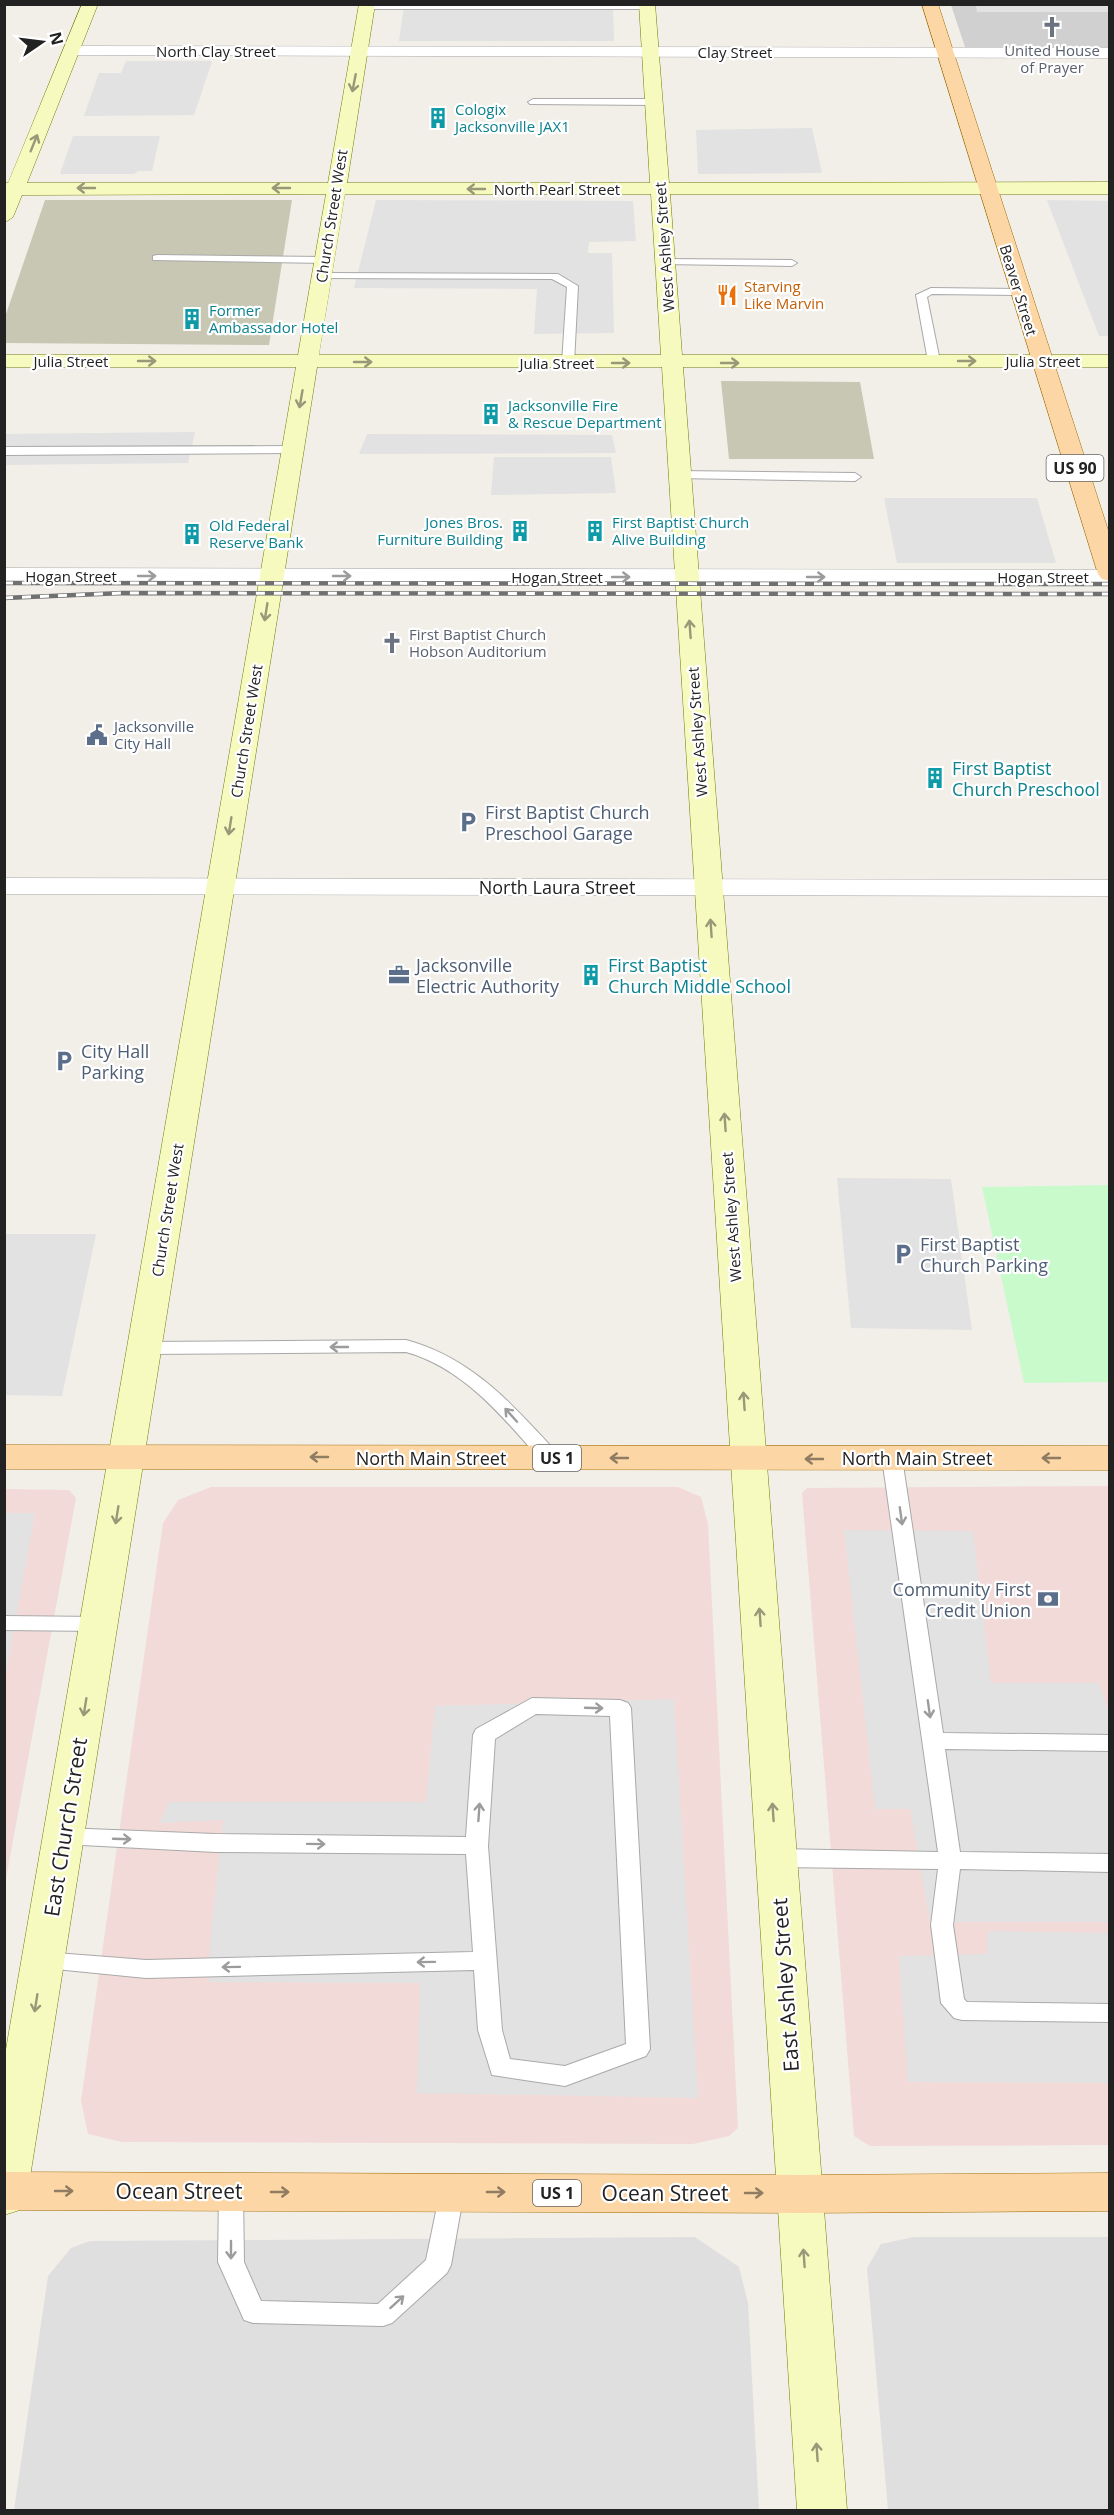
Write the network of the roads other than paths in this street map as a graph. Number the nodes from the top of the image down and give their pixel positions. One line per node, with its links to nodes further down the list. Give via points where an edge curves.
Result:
1 (90, 4): 5 (street)
2 (930, 4): 8 (main road, Beaver Street / US 90)
3 (367, 5): 4 (lane); 6 (street, Church Street West)
4 (647, 5): 7 (street, West Ashley Street)
5 (71, 51): 6 (street, North Clay Street); 15 (street, one-way to 5)
6 (360, 51): 7 (street, Clay Street); 12 (street, Church Street West, one-way to 12)
7 (651, 52): 8 (street, Clay Street); 11 (street, West Ashley Street)
8 (945, 52): 9 (street, Clay Street); 13 (main road, Beaver Street / US 90)
9 (1110, 52)
10 (533, 102): 11 (lane)
11 (654, 102): 16 (street, West Ashley Street)
12 (336, 188): 15 (street, North Pearl Street, one-way to 15); 16 (street, North Pearl Street, one-way to 12); 21 (street, Church Street West)
13 (988, 188): 14 (street, North Pearl Street); 16 (street, North Pearl Street); 22 (main road, Beaver Street / US 90)
14 (1110, 188)
15 (10, 189): 17 (street)
16 (660, 189): 19 (street, West Ashley Street)
17 (4, 217)
18 (158, 258): 21 (lane)
19 (665, 262): 20 (lane); 29 (street, West Ashley Street)
20 (792, 263)
21 (322, 268): 26 (street, Church Street West); 28 (lane, via 554,276 565,280 573,286)
22 (1020, 292): 24 (main road, Beaver Street / US 90); 27 (lane, via 931,291 921,295)
23 (4, 361): 26 (street, Julia Street, one-way to 26)
24 (1042, 361): 25 (street, Julia Street); 27 (street, Julia Street, one-way to 24); 36 (main road, Beaver Street / US 90)
25 (1110, 361)
26 (306, 362): 28 (street, Julia Street, one-way to 28); 30 (street, Church Street West, one-way to 30)
27 (934, 362): 29 (street, Julia Street, one-way to 27)
28 (568, 363): 29 (street, Julia Street, one-way to 29)
29 (672, 363): 32 (street, West Ashley Street)
30 (292, 450): 31 (lane); 35 (street, Church Street West)
31 (4, 451)
32 (680, 475): 33 (lane); 37 (street, West Ashley Street)
33 (855, 477)
34 (4, 575): 35 (street, Hogan Street, one-way to 35)
35 (271, 576): 37 (street, Hogan Street, one-way to 37); 40 (street, Church Street West, one-way to 40)
36 (1110, 576): 37 (street, Hogan Street, one-way to 36)
37 (686, 577): 39 (street, West Ashley Street, one-way to 37)
38 (4, 886): 40 (street, North Laura Street)
39 (708, 886): 40 (street, North Laura Street); 41 (street, North Laura Street); 48 (street, West Ashley Street, one-way to 39)
40 (220, 887): 42 (street, Church Street West)
41 (1110, 888)
42 (144, 1348): 44 (street, Church Street West); 45 (lane, one-way to 42, via 492,1395 426,1349)
43 (4, 1457): 44 (main road, North Main Street / US 1)
44 (126, 1457): 45 (main road, North Main Street / US 1, one-way to 44); 50 (street, East Church Street, one-way to 50)
45 (550, 1458): 48 (main road, North Main Street / US 1, one-way to 45)
46 (892, 1458): 47 (main road, North Main Street / US 1, one-way to 46); 48 (main road, North Main Street / US 1, one-way to 48); 51 (lane, one-way to 51)
47 (1110, 1458)
48 (748, 1459): 55 (street, East Ashley Street, one-way to 48)
49 (4, 1623): 50 (lane)
50 (98, 1624): 53 (street, East Church Street, one-way to 53)
51 (933, 1741): 52 (lane); 56 (lane)
52 (1110, 1743)
53 (63, 1836): 54 (lane, one-way to 54, via 215,1843); 58 (street, East Church Street)
54 (477, 1846): 59 (lane); 59 (lane, one-way to 59, via 484,1735 532,1706 620,1708 638,2049 565,2076 501,2068 490,2030)
55 (777, 1858): 56 (lane); 65 (street, East Ashley Street)
56 (950, 1861): 57 (lane); 60 (lane, via 942,1925 953,2003 962,2011)
57 (1110, 1863)
58 (43, 1961): 59 (lane, one-way to 58, via 146,1969); 64 (street, East Church Street, one-way to 64)
59 (485, 1961)
60 (1110, 2013)
61 (231, 2192): 62 (main road, Ocean Street / US 1, one-way to 62); 62 (lane, one-way to 62, via 231,2262 253,2313 383,2315 438,2265); 64 (main road, Ocean Street / US 1, one-way to 61)
62 (452, 2192): 65 (main road, Ocean Street / US 1, one-way to 65)
63 (1110, 2192): 65 (main road, Ocean Street / US 1)
64 (5, 2193)
65 (800, 2194): 66 (street, East Ashley Street, one-way to 65)
66 (822, 2511)

